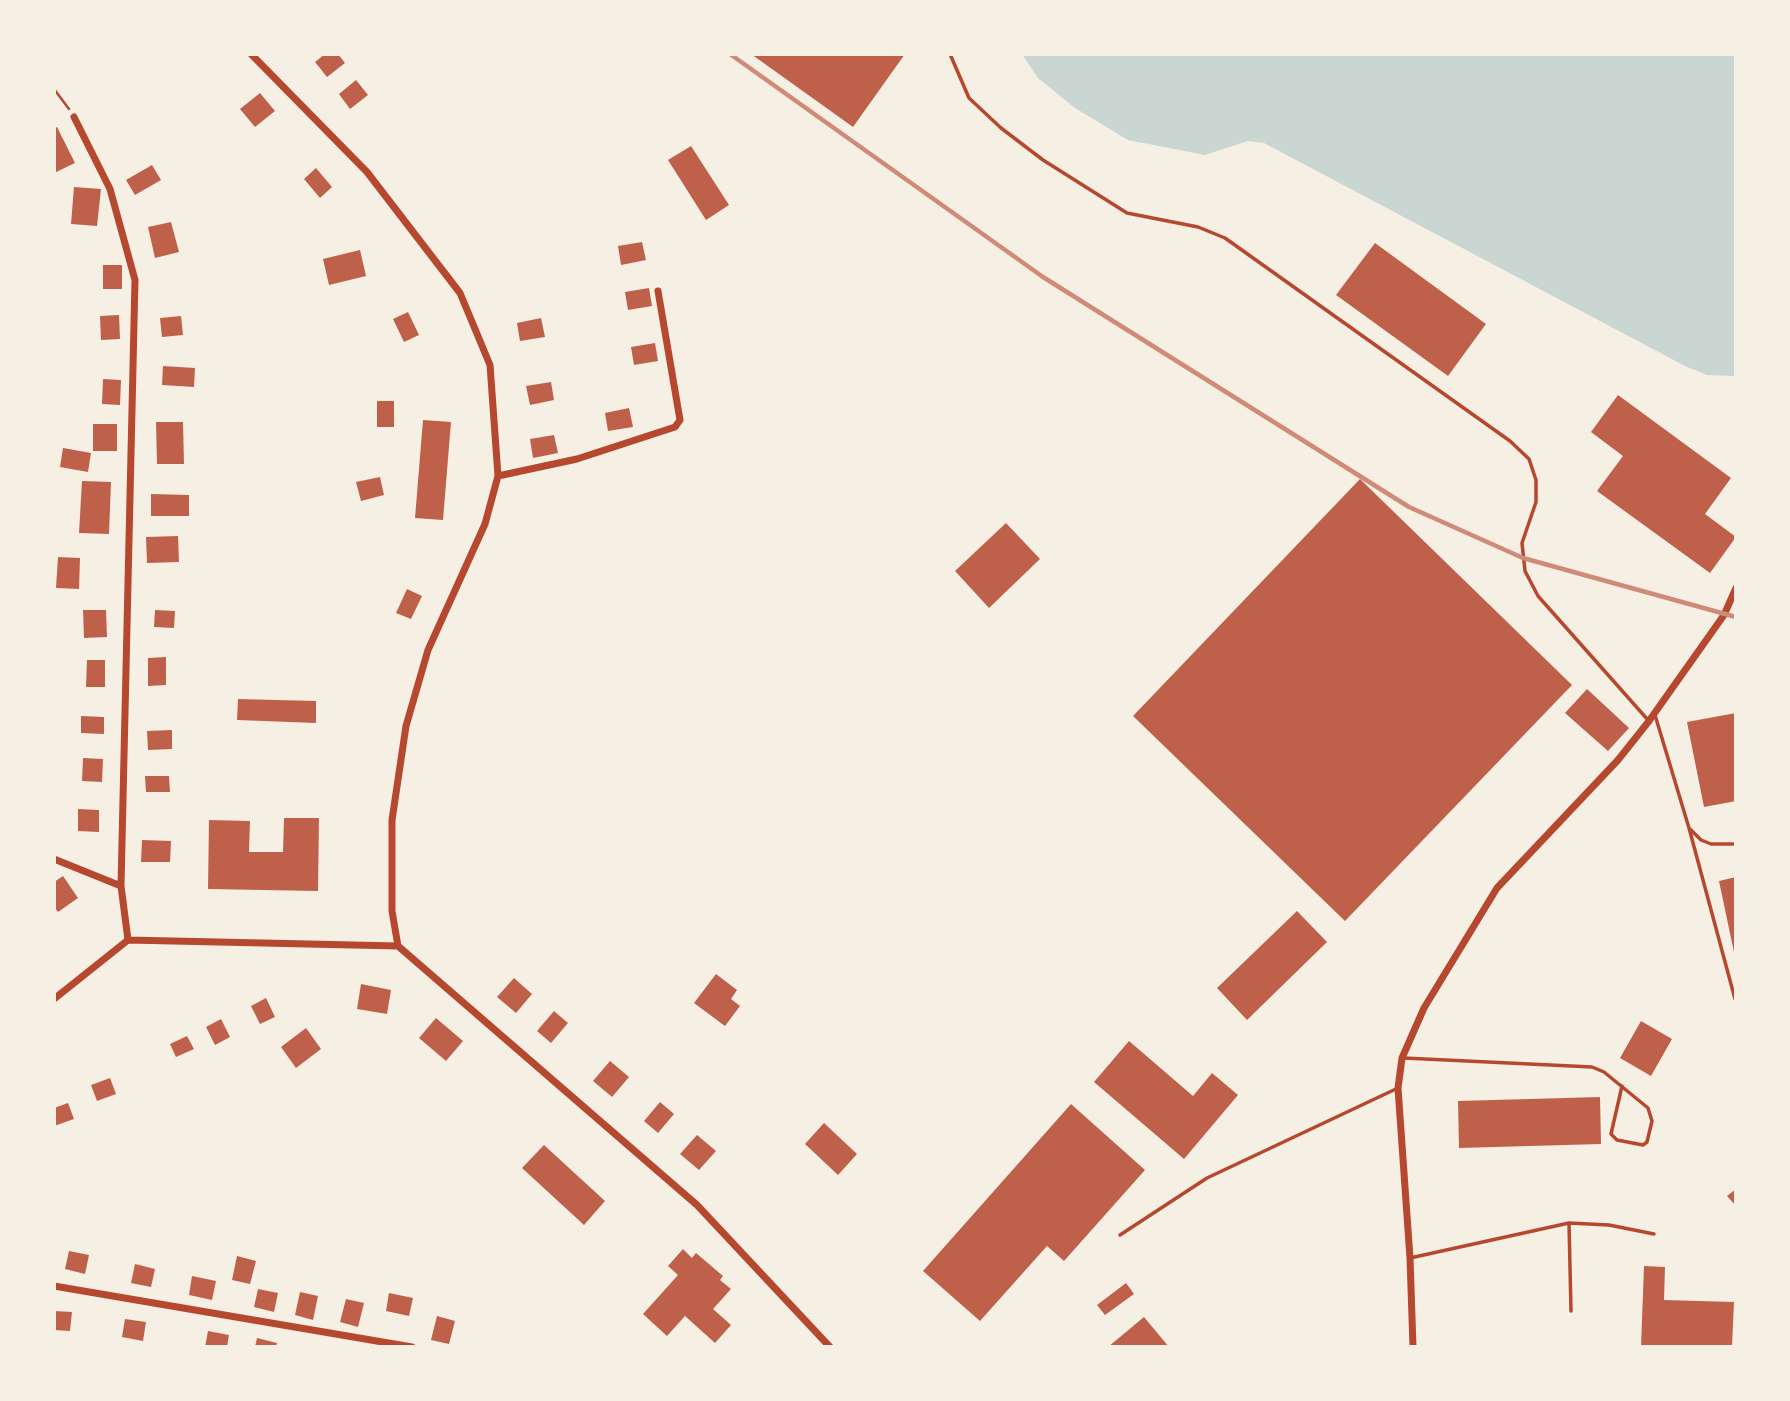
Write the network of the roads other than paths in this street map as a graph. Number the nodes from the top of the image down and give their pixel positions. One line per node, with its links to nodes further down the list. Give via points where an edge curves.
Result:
1 (251, 54): 5 (street, via 367,172 460,293 490,365)
2 (950, 54): 8 (lane, via 970,98 1043,160 1127,213 1225,238 1529,459 1536,480 1536,502 1522,543 1525,570 1538,596)
3 (74, 117): 12 (street, via 110,189 135,280)
4 (658, 291): 5 (street, via 680,420 675,427 577,459)
5 (498, 476): 14 (street, via 485,524 428,650 406,726 392,820 392,911)
6 (1736, 588): 7 (street, via 1724,615)
7 (1655, 713): 8 (street); 9 (lane)
8 (1649, 721): 17 (street, via 1497,888 1424,1008)
9 (1689, 828): 10 (lane, via 1712,844); 16 (lane)
10 (1736, 844)
11 (54, 859): 12 (street)
12 (121, 886): 13 (street)
13 (128, 940): 14 (street); 15 (street)
14 (398, 946): 27 (street, via 697,1205)
15 (54, 999)
16 (1735, 999)
17 (1402, 1058): 18 (lane, via 1592,1067); 19 (street)
18 (1622, 1086): 18 (lane, via 1651,1113 1643,1144 1617,1140 1611,1134)
19 (1398, 1088): 22 (lane, via 1207,1178); 23 (street)
20 (1569, 1223): 21 (lane); 23 (lane); 25 (lane)
21 (1654, 1234)
22 (1121, 1235)
23 (1410, 1258): 28 (street)
24 (54, 1286): 26 (street)
25 (1572, 1311)
26 (412, 1347)
27 (830, 1347)
28 (1413, 1347)

